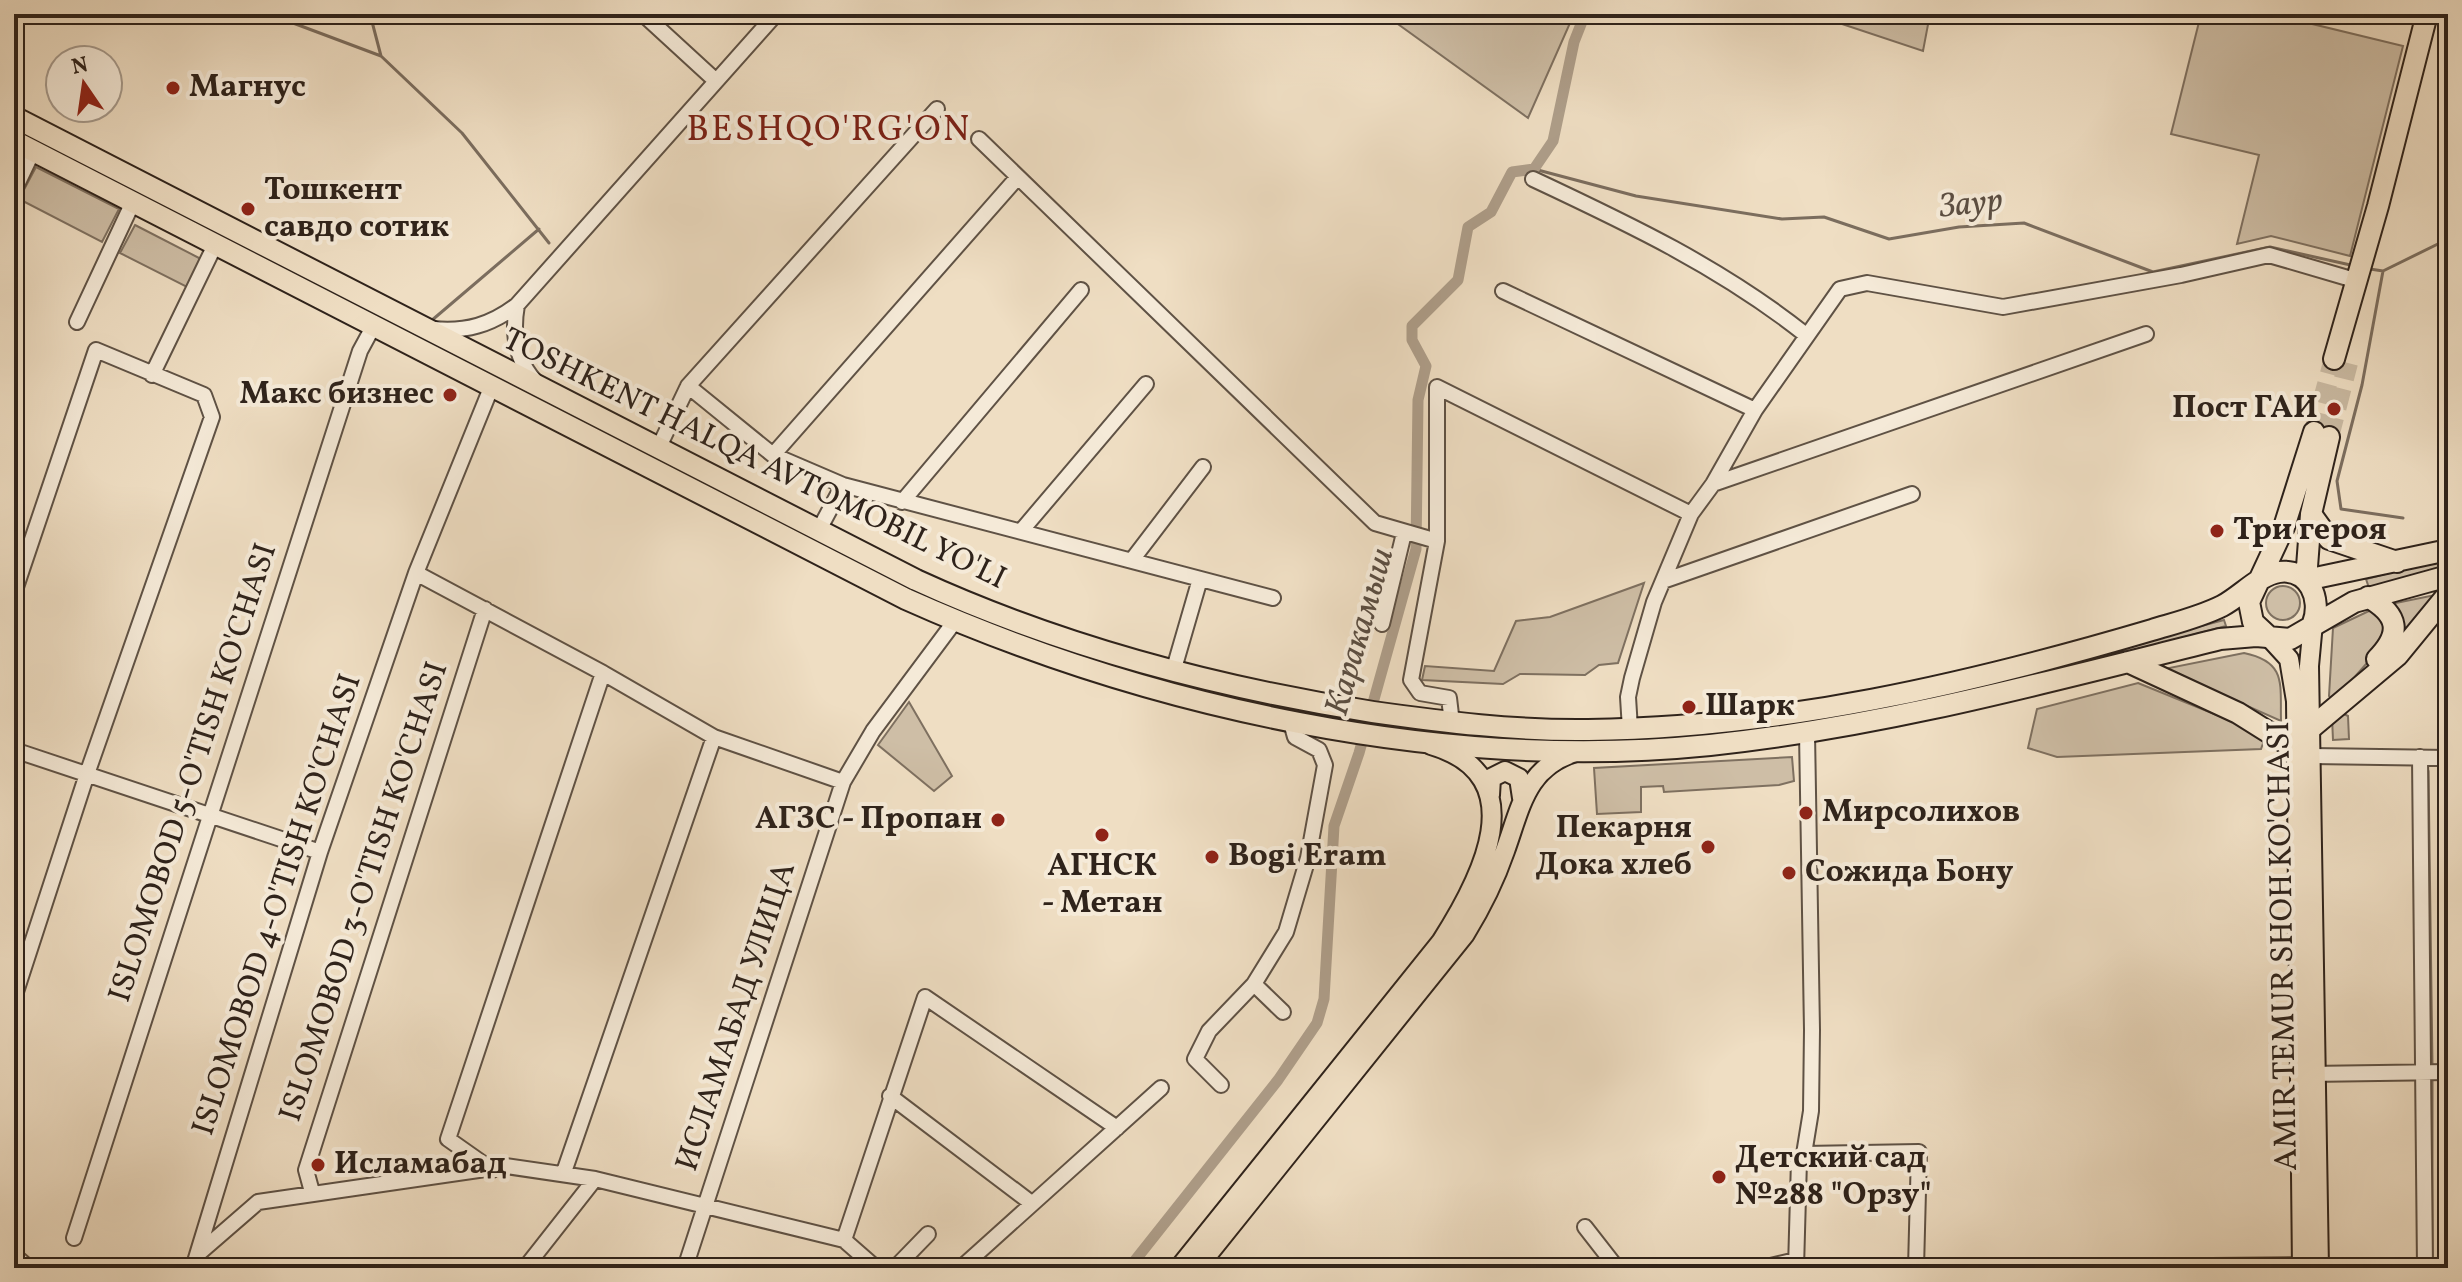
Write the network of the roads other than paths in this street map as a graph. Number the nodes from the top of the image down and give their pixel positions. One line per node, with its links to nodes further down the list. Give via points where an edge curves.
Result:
1 (643, 14): 4 (street)
2 (776, 14): 4 (street)
3 (2427, 14): 15 (highway)
4 (716, 81): 18 (street)
5 (937, 109): 27 (street)
6 (14, 117): 21 (highway, TOSHKENT HALQA AVTOMOBIL YO'LI)
7 (979, 139): 10 (street)
8 (14, 141): 9 (highway, TOSHKENT HALQA AVTOMOBIL YO'LI)
9 (33, 151): 12 (street); 13 (highway, TOSHKENT HALQA AVTOMOBIL YO'LI)
10 (1017, 178): 34 (street); 45 (street, via 1375,523)
11 (1533, 179): 23 (street, via 1672,244)
12 (14, 191)
13 (133, 202): 14 (highway, TOSHKENT HALQA AVTOMOBIL YO'LI); 19 (street)
14 (215, 245): 20 (highway, TOSHKENT HALQA AVTOMOBIL YO'LI); 25 (street)
15 (2358, 281): 23 (street, via 2269,255 2003,307 1867,283 1840,289); 24 (highway)
16 (1081, 290): 39 (street)
17 (1503, 291): 30 (street)
18 (517, 305): 21 (street, via 474,328); 29 (street, via 514,330 520,358)
19 (77, 322)
20 (373, 327): 28 (highway, TOSHKENT HALQA AVTOMOBIL YO'LI); 92 (street, ISLOMOBOD 5-O'TISH KO'CHASI, via 355,366)
21 (423, 328): 29 (highway, TOSHKENT HALQA AVTOMOBIL YO'LI)
22 (2146, 334): 36 (street)
23 (1806, 335): 30 (street)
24 (2341, 361)
25 (152, 375): 60 (street, via 96,350); 88 (street, via 196,391 209,402 212,417)
26 (1146, 384): 44 (street)
27 (688, 386): 33 (street); 34 (street)
28 (491, 388): 32 (highway, TOSHKENT HALQA AVTOMOBIL YO'LI); 53 (street, ISLOMOBOD 4-O'TISH KO'CHASI)
29 (543, 390): 31 (highway, TOSHKENT HALQA AVTOMOBIL YO'LI)
30 (1755, 410): 36 (street)
31 (584, 411): 32 (highway); 33 (highway, TOSHKENT HALQA AVTOMOBIL YO'LI)
32 (574, 431): 46 (highway, TOSHKENT HALQA AVTOMOBIL YO'LI)
33 (658, 449): 42 (highway, TOSHKENT HALQA AVTOMOBIL YO'LI)
34 (773, 455): 37 (street)
35 (1203, 467): 51 (street)
36 (1713, 484): 40 (street)
37 (843, 485): 39 (street); 43 (street)
38 (1912, 494): 58 (street)
39 (902, 502): 44 (street)
40 (1691, 514): 47 (street, via 1437,387); 58 (street)
41 (2311, 514): 48 (highway, via 2321,434); 49 (highway); 52 (highway, via 2329,539)
42 (785, 515): 46 (highway); 71 (highway, TOSHKENT HALQA AVTOMOBIL YO'LI, via 985,610)
43 (821, 526)
44 (1022, 530): 51 (street)
45 (1404, 533): 47 (street); 68 (street)
46 (776, 535): 65 (highway, TOSHKENT HALQA AVTOMOBIL YO'LI)
47 (1437, 541): 75 (street, via 1411,680 1420,693 1449,698)
48 (2278, 542): 59 (highway); 66 (highway, via 2234,586)
49 (2307, 542): 54 (highway, via 2320,563); 57 (highway)
50 (2448, 550): 52 (highway, TOSHKENT HALQA AVTOMOBIL YO'LI)
51 (1132, 560): 56 (street)
52 (2397, 562): 54 (highway, TOSHKENT HALQA AVTOMOBIL YO'LI)
53 (416, 573): 64 (street); 93 (street, ISLOMOBOD 4-O'TISH KO'CHASI)
54 (2355, 573): 57 (highway, TOSHKENT HALQA AVTOMOBIL YO'LI)
55 (2448, 576): 62 (highway, TOSHKENT HALQA AVTOMOBIL YO'LI)
56 (1200, 579): 63 (street); 71 (street)
57 (2306, 580): 59 (highway, TOSHKENT HALQA AVTOMOBIL YO'LI, via 2287,572); 67 (highway, via 2316,596)
58 (1663, 581): 78 (street, via 1628,697)
59 (2258, 583): 66 (highway, TOSHKENT HALQA AVTOMOBIL YO'LI, via 2220,607); 69 (highway, via 2249,612)
60 (14, 593)
61 (2448, 594): 73 (highway, via 2398,655)
62 (2368, 597): 67 (highway, TOSHKENT HALQA AVTOMOBIL YO'LI); 73 (highway, via 2389,613 2395,632 2385,651 2358,677)
63 (1273, 598)
64 (485, 609): 72 (street); 108 (street, ISLOMOBOD 3-O'TISH KO'CHASI, via 306,1170)
65 (955, 621): 74 (highway, TOSHKENT HALQA AVTOMOBIL YO'LI, via 1118,679); 89 (street, ИСЛАМАБАД УЛИЦА, via 873,731)
66 (2180, 622): 76 (highway, TOSHKENT HALQA AVTOMOBIL YO'LI, via 1921,690)
67 (2313, 623): 69 (highway, TOSHKENT HALQA AVTOMOBIL YO'LI, via 2290,639); 77 (main road, AMIR TEMUR SHOH KO'CHASI)
68 (1382, 624)
69 (2268, 636): 70 (highway, TOSHKENT HALQA AVTOMOBIL YO'LI, via 2220,639); 85 (main road, AMIR TEMUR SHOH KO'CHASI, via 2284,651 2291,668)
70 (2128, 662): 79 (highway, TOSHKENT HALQA AVTOMOBIL YO'LI, via 1939,708); 85 (highway, via 2238,713)
71 (1173, 672): 75 (highway, TOSHKENT HALQA AVTOMOBIL YO'LI)
72 (603, 673): 80 (street); 105 (street, via 448,1139)
73 (2359, 689): 77 (highway)
74 (1290, 719): 81 (highway, TOSHKENT HALQA AVTOMOBIL YO'LI); 94 (street, via 1295,737 1319,750 1325,765 1308,858 1286,932)
75 (1452, 723): 78 (highway, TOSHKENT HALQA AVTOMOBIL YO'LI)
76 (1707, 723): 78 (highway, TOSHKENT HALQA AVTOMOBIL YO'LI); 82 (highway)
77 (2311, 728): 85 (main road, AMIR TEMUR SHOH KO'CHASI)
78 (1630, 729)
79 (1807, 733): 82 (highway, TOSHKENT HALQA AVTOMOBIL YO'LI); 104 (street, via 1811,1111)
80 (714, 737): 89 (street); 106 (street)
81 (1417, 741): 84 (highway, TOSHKENT HALQA AVTOMOBIL YO'LI); 90 (main road, via 1464,760)
82 (1709, 745): 84 (highway, TOSHKENT HALQA AVTOMOBIL YO'LI)
83 (14, 750): 88 (street)
84 (1576, 752): 91 (main road, via 1540,771)
85 (2305, 753): 86 (street); 99 (main road, AMIR TEMUR SHOH KO'CHASI)
86 (2420, 757): 87 (street); 97 (street)
87 (2448, 758)
88 (87, 774): 92 (street); 95 (street)
89 (843, 782): 110 (street, ИСЛАМАБАД УЛИЦА)
90 (1490, 795): 91 (main road, via 1491,778 1505,771 1519,778); 125 (main road, via 1493,820 1487,850 1448,931)
91 (1522, 798): 126 (main road, via 1494,877 1465,934)
92 (209, 815): 93 (street); 113 (street, ISLOMOBOD 5-O'TISH KO'CHASI)
93 (320, 852): 116 (street, ISLOMOBOD 4-O'TISH KO'CHASI)
94 (1254, 984): 96 (street); 100 (street, via 1195,1052 1195,1059)
95 (14, 998)
96 (1283, 1012)
97 (2424, 1072): 98 (street); 99 (street); 131 (street)
98 (2448, 1072)
99 (2309, 1074): 118 (main road, AMIR TEMUR SHOH KO'CHASI)
100 (1221, 1085)
101 (1161, 1088): 103 (street)
102 (890, 1096): 103 (street, via 925,997); 109 (street); 114 (street)
103 (1117, 1128): 109 (street)
104 (1804, 1154): 117 (street, via 1799,1160); 129 (street, via 1919,1152)
105 (492, 1170): 106 (street, via 506,1166); 108 (street)
106 (564, 1172): 107 (street)
107 (595, 1179): 110 (street); 120 (street)
108 (312, 1192): 116 (street, via 258,1202)
109 (1030, 1202): 124 (street)
110 (705, 1207): 114 (street); 121 (street, ИСЛАМАБАД УЛИЦА)
111 (1585, 1227): 127 (street)
112 (928, 1234): 123 (street)
113 (74, 1238)
114 (844, 1240): 122 (street)
115 (14, 1255): 119 (street)
116 (195, 1261)
117 (1796, 1264): 128 (street)
118 (2310, 1267): 130 (street)
119 (28, 1268)
120 (525, 1268)
121 (685, 1268)
122 (876, 1268)
123 (895, 1268)
124 (961, 1268)
125 (1179, 1268)
126 (1197, 1268)
127 (1617, 1268)
128 (1762, 1268)
129 (1916, 1268)
130 (2007, 1268)
131 (2425, 1268)

